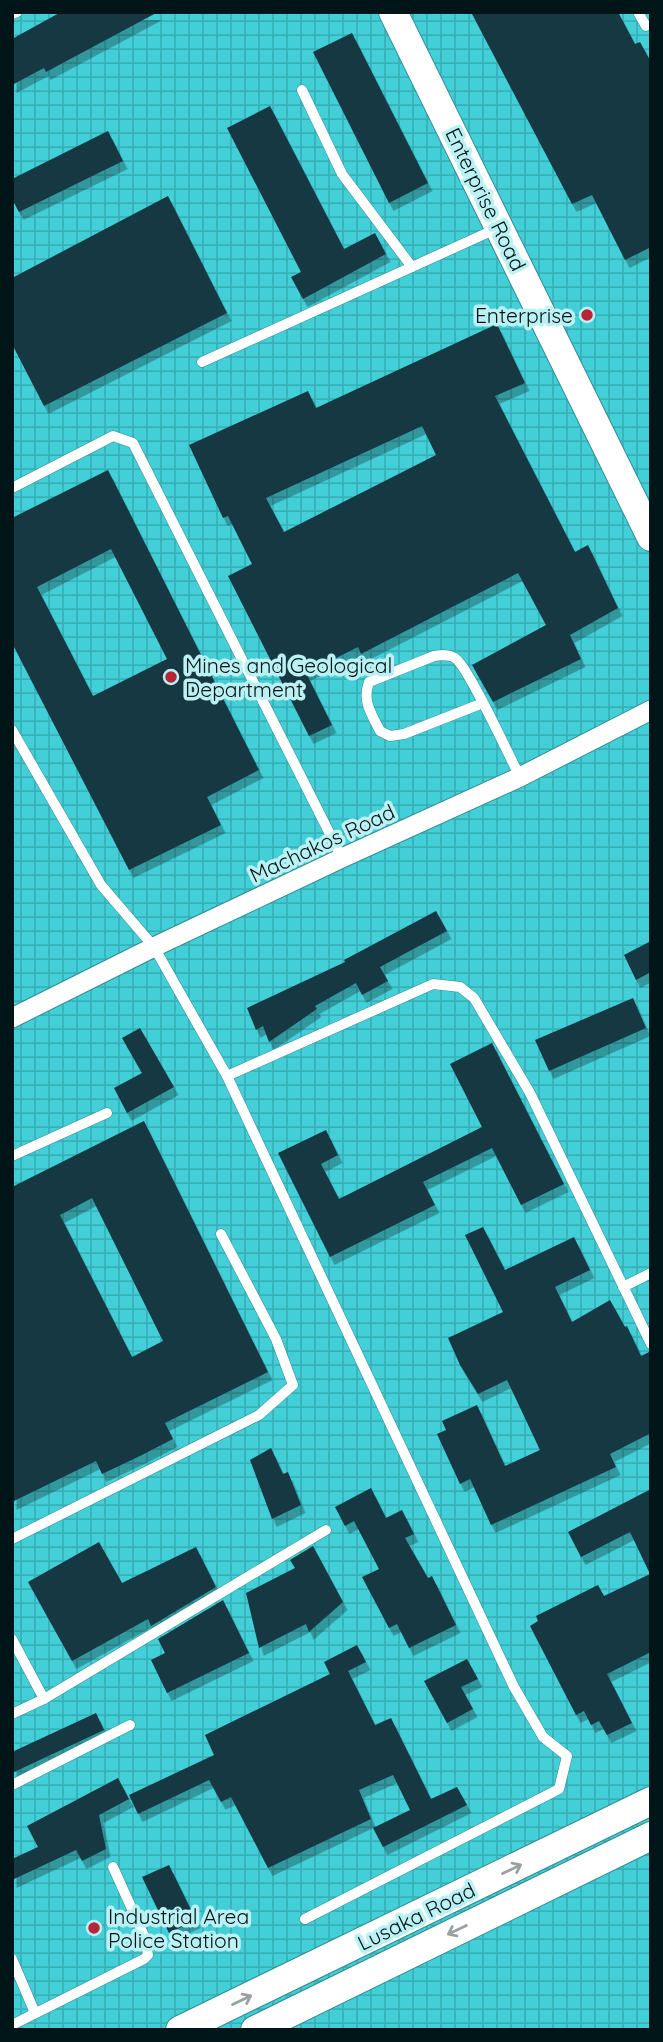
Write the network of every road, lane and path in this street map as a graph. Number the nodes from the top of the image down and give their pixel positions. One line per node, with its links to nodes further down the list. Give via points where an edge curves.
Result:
1 (393, 12): 5 (main road, Enterprise Road)
2 (638, 12): 3 (lane)
3 (646, 26)
4 (302, 90): 6 (lane, via 342,174)
5 (500, 227): 6 (lane); 9 (main road, Enterprise Road)
6 (412, 267): 7 (lane)
7 (202, 362)
8 (12, 488): 14 (lane, via 113,436 133,443)
9 (651, 537)
10 (482, 703): 10 (lane, via 390,736 380,731 365,692 369,682 445,655 463,664); 13 (lane)
11 (651, 710): 13 (street, Machakos Road)
12 (12, 730): 15 (lane, via 101,885)
13 (520, 777): 14 (street, Machakos Road)
14 (342, 858): 15 (street, Machakos Road)
15 (154, 947): 16 (street, Machakos Road); 17 (lane)
16 (12, 1018)
17 (227, 1076): 22 (lane, via 433,985 460,987 474,998 530,1093); 34 (lane, via 514,1687 543,1737 567,1756 559,1789)
18 (107, 1113): 19 (lane)
19 (12, 1156)
20 (221, 1234): 25 (lane, via 276,1339 293,1385 258,1415)
21 (651, 1273): 22 (lane)
22 (623, 1287): 23 (lane)
23 (651, 1345)
24 (326, 1530): 27 (lane)
25 (12, 1539)
26 (12, 1639): 27 (lane)
27 (44, 1699): 28 (lane)
28 (12, 1714)
29 (130, 1725): 30 (lane)
30 (12, 1785)
31 (651, 1801): 38 (main road, Lusaka Road, one-way to 31)
32 (651, 1836): 39 (main road, Lusaka Road, one-way to 39)
33 (113, 1867): 36 (lane, via 148,1955)
34 (305, 1919)
35 (12, 1959): 36 (lane)
36 (35, 2013): 37 (lane)
37 (12, 2025)
38 (180, 2030)
39 (255, 2030)

